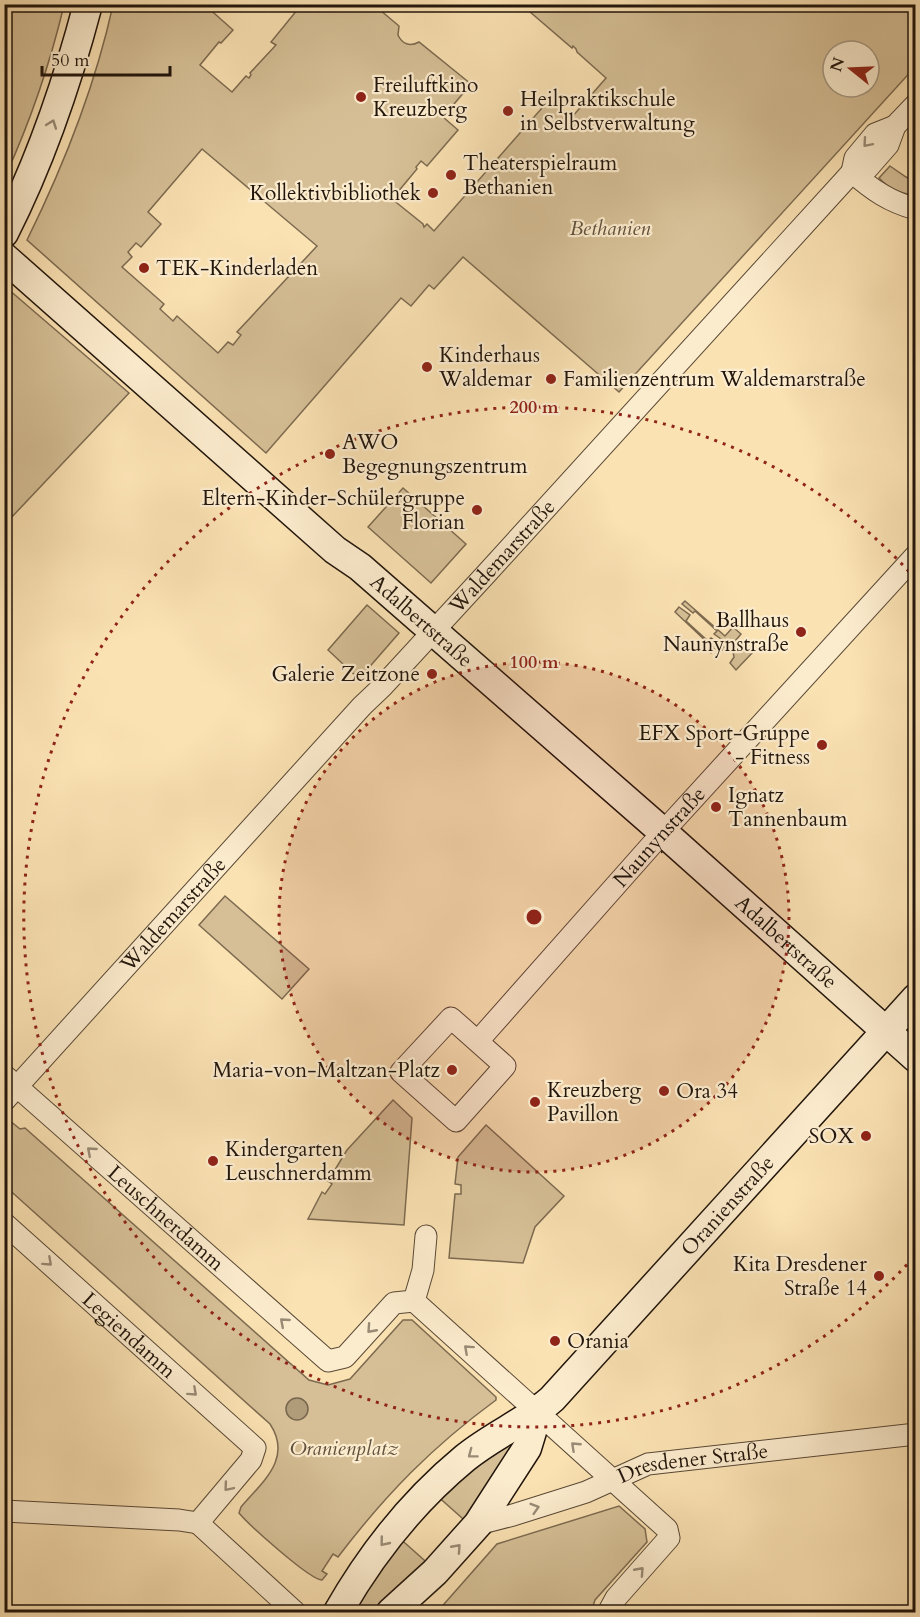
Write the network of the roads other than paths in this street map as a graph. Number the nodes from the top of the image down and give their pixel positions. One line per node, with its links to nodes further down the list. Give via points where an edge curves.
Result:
1 (88, 4): 5 (street, one-way to 1, via 50,130)
2 (915, 104): 3 (street, Waldemarstraße, via 867,169)
3 (852, 172): 4 (street, via 879,194); 8 (street, Waldemarstraße)
4 (915, 209)
5 (4, 233)
6 (4, 257): 8 (street, Adalbertstraße)
7 (915, 555): 9 (street, Naunynstraße)
8 (433, 632): 9 (street, Adalbertstraße); 14 (street, Waldemarstraße)
9 (663, 832): 11 (street, Adalbertstraße); 12 (street, Naunynstraße)
10 (915, 998): 11 (street, Oranienstraße)
11 (886, 1031): 13 (street, Adalbertstraße); 18 (street, Oranienstraße)
12 (478, 1041): 12 (street, via 451,1018 401,1072 456,1122 505,1066)
13 (915, 1058)
14 (8, 1087): 17 (street, Leuschnerdamm, one-way to 14, via 394,1303 345,1357 328,1361)
15 (4, 1222): 22 (street, Legiendamm, one-way to 22, via 255,1448 251,1460)
16 (426, 1236): 17 (street, via 423,1270)
17 (414, 1301): 18 (street, one-way to 17)
18 (538, 1412): 20 (street, one-way to 18); 23 (street, Oranienstraße, via 528,1448); 26 (street, Oranienstraße, one-way to 26, via 466,1457 435,1486 377,1550)
19 (915, 1434): 20 (street, Dresdener Straße, via 648,1464)
20 (612, 1480): 23 (street, Dresdener Straße, one-way to 20, via 579,1495); 24 (street, one-way to 20, via 616,1598 670,1534)
21 (4, 1511): 22 (street)
22 (198, 1523): 25 (street)
23 (478, 1524): 27 (street, Oranienstraße, one-way to 23, via 435,1572)
24 (612, 1611)
25 (295, 1612)
26 (338, 1612)
27 (391, 1612)

